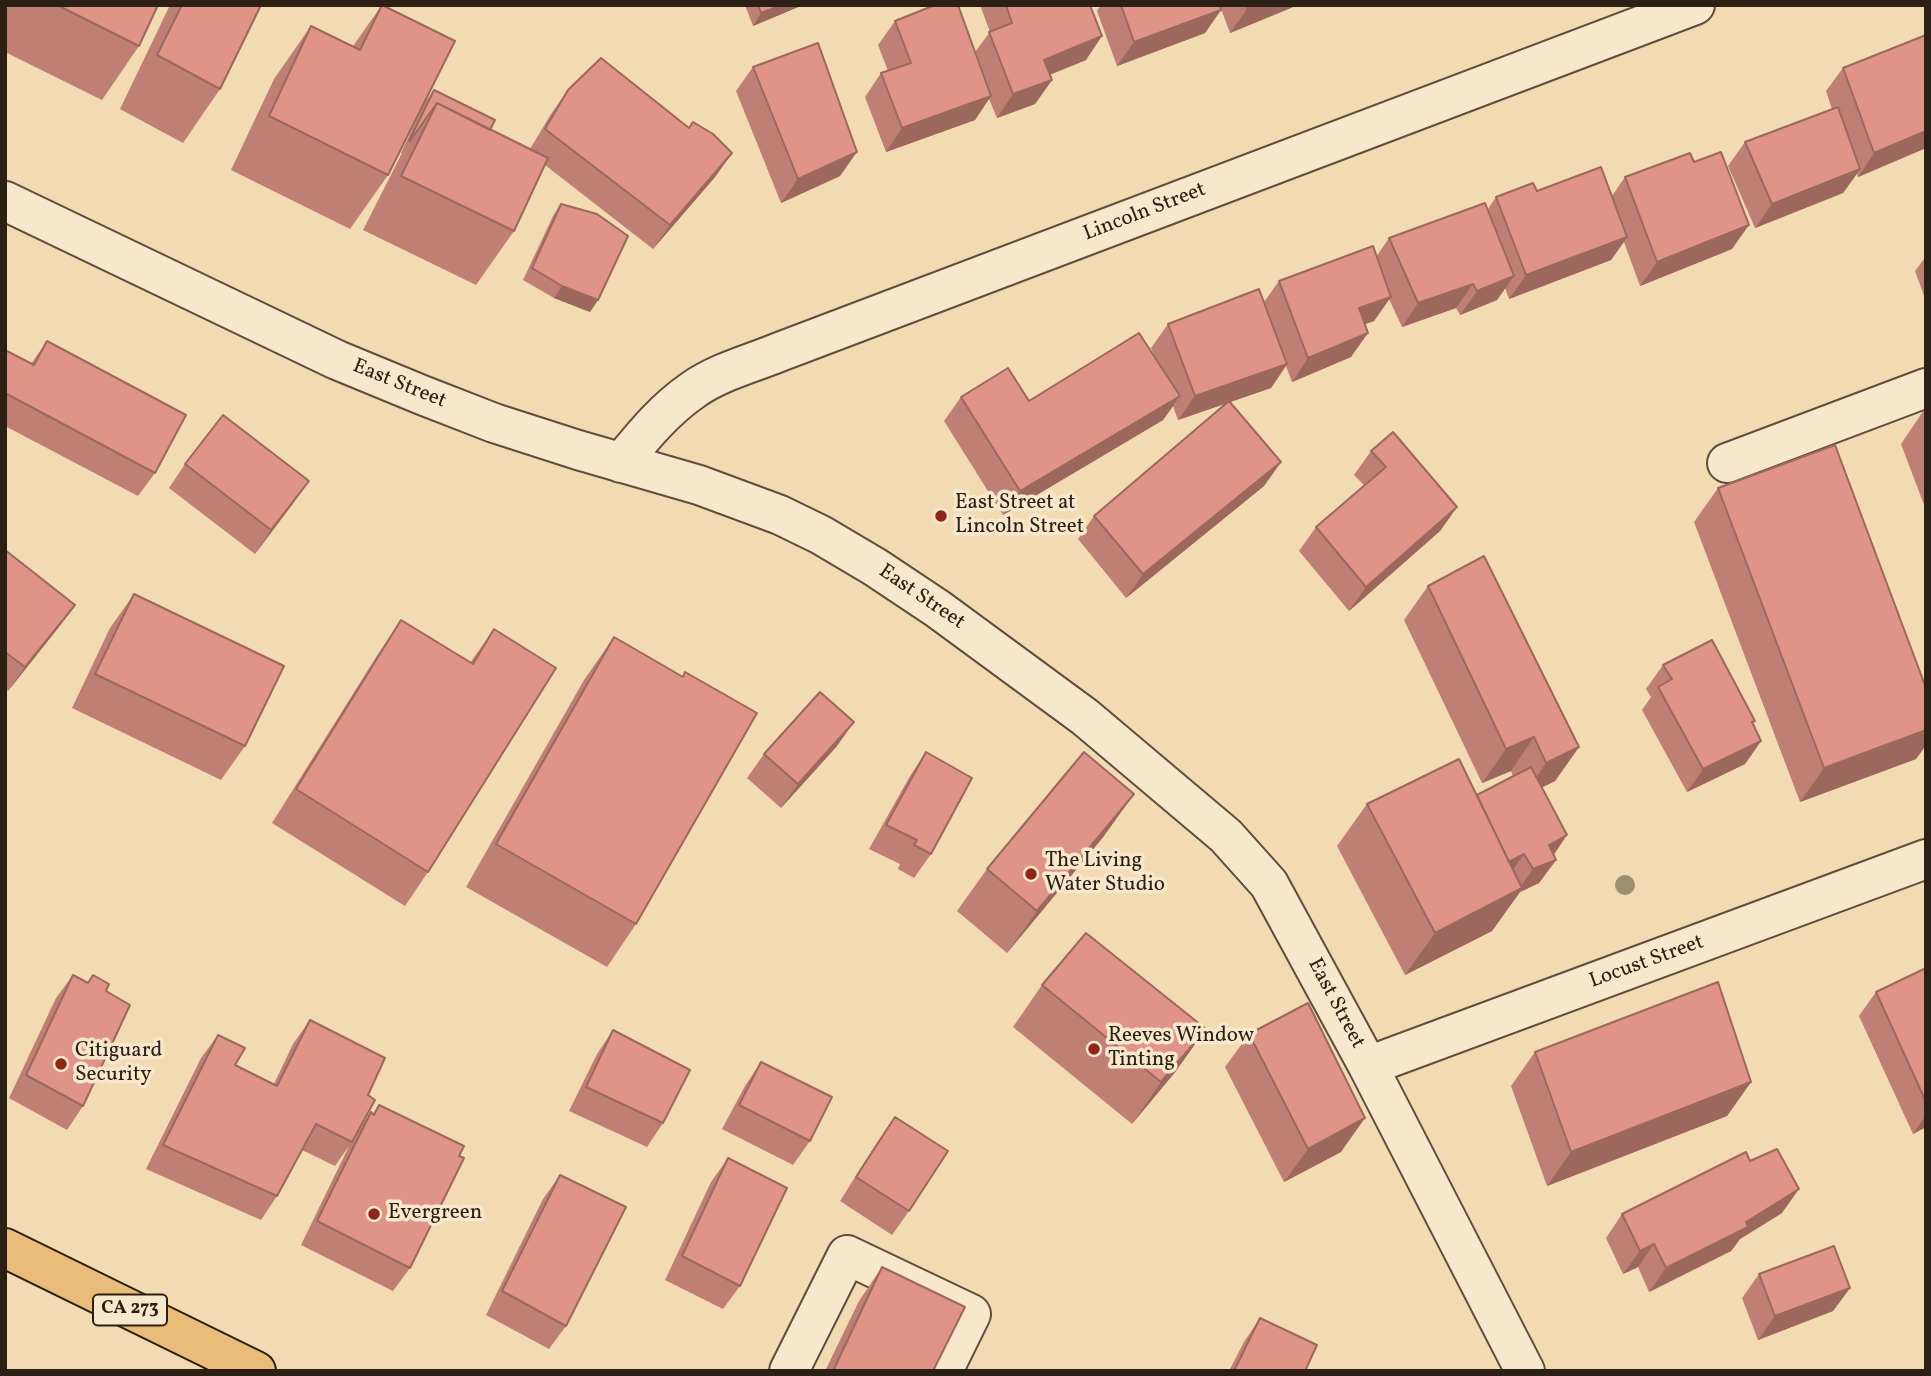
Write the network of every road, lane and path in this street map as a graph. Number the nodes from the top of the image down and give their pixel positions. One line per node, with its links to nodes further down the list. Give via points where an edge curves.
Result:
1 (1695, 5): 4 (street, Lincoln Street, via 712,379 663,414)
2 (5, 201): 4 (street, East Street, via 337,360 494,423)
3 (1926, 388): 5 (street)
4 (621, 463): 7 (street, East Street, via 699,485 821,535 938,609 1085,716 1226,836 1269,884)
5 (1727, 463)
6 (1926, 859): 7 (street, Locust Street)
7 (1368, 1066): 12 (street, East Street)
8 (5, 1248): 9 (main road, CA 273)
9 (256, 1371)
10 (789, 1371): 11 (street, via 847,1255 971,1314)
11 (943, 1371)
12 (1525, 1371)

